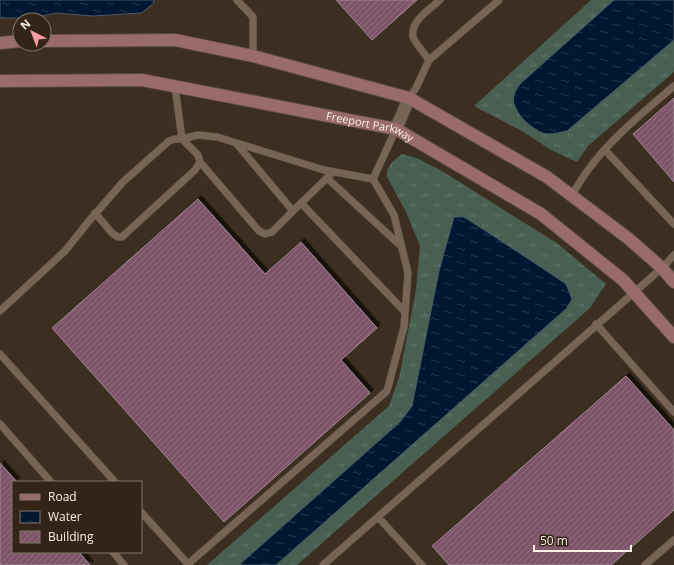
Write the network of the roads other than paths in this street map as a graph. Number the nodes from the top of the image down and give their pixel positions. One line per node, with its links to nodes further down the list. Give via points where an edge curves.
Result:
1 (237, 0): 7 (lane, via 253,17)
2 (440, 0): 8 (lane, via 419,18 413,28 413,38)
3 (499, 0): 8 (lane)
4 (52, 41): 7 (main road, via 175,40)
5 (12, 42): 6 (main road)
6 (0, 43)
7 (253, 56): 12 (main road)
8 (429, 60): 12 (lane)
9 (0, 81): 10 (main road, Freeport Parkway, via 142,80)
10 (175, 86): 13 (main road, Freeport Parkway); 14 (lane)
11 (674, 86): 16 (lane)
12 (409, 98): 13 (street); 21 (main road, via 547,177)
13 (396, 129): 20 (lane); 30 (main road, Freeport Parkway, via 541,214 623,280)
14 (182, 139): 15 (lane, via 198,135); 17 (lane, via 198,155); 24 (lane, via 169,140 123,182)
15 (236, 143): 18 (lane); 23 (lane)
16 (605, 150): 21 (lane); 25 (lane)
17 (200, 162): 23 (lane, via 259,231 265,234 272,232); 24 (lane, via 195,170 122,237 112,233)
18 (333, 172): 19 (lane); 20 (lane)
19 (326, 178): 22 (lane); 26 (lane)
20 (373, 179): 26 (lane, via 394,215)
21 (571, 196): 28 (main road, via 629,239)
22 (301, 203): 23 (lane); 32 (lane)
23 (293, 211)
24 (95, 214): 31 (lane, via 65,251)
25 (674, 224)
26 (402, 247): 32 (lane, via 408,273)
27 (674, 256): 28 (lane)
28 (662, 268): 29 (main road); 30 (lane)
29 (674, 282)
30 (634, 292): 33 (lane); 34 (main road, Freeport Parkway)
31 (0, 311)
32 (406, 312): 40 (lane, via 388,391 188,564)
33 (596, 324): 36 (lane); 41 (lane)
34 (674, 337)
35 (0, 354): 39 (lane)
36 (674, 412)
37 (0, 424): 38 (lane)
38 (50, 481)
39 (114, 481)
40 (142, 513)
41 (378, 517): 45 (lane); 46 (lane)
42 (674, 540): 47 (lane)
43 (114, 553): 44 (lane)
44 (124, 565)
45 (323, 565)
46 (422, 565)
47 (645, 565)

